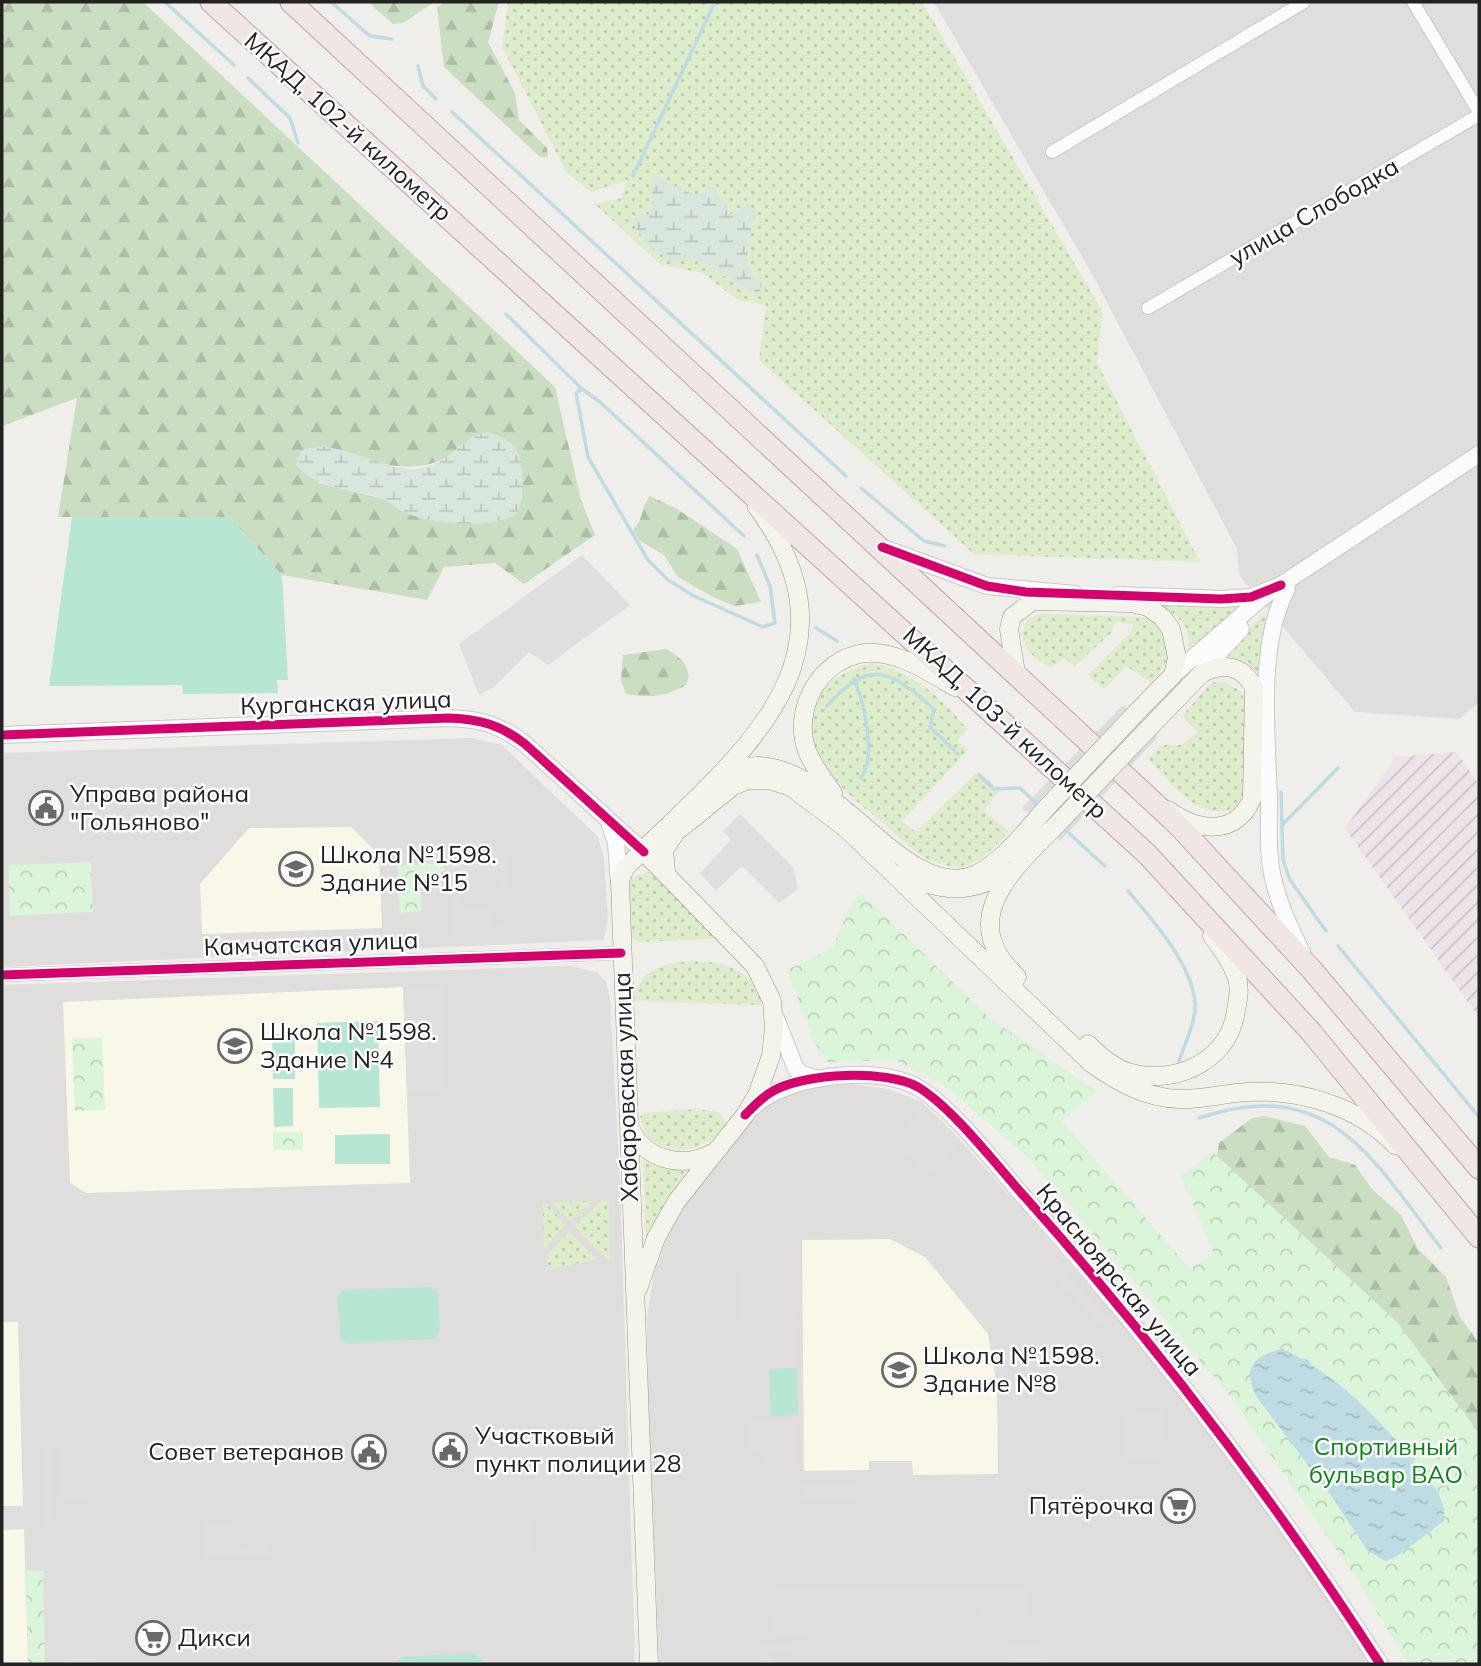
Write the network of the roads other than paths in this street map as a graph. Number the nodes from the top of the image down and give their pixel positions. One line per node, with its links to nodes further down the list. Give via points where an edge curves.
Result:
1 (211, 2): 7 (highway, МКАД, 102-й километр)
2 (291, 2): 11 (highway, МКАД, 103-й километр)
3 (1304, 2): 6 (street)
4 (1413, 2): 5 (street)
5 (1479, 114): 8 (street, улица Слободка)
6 (1052, 152)
7 (485, 253): 9 (highway, МКАД, 103-й километр)
8 (1148, 308)
9 (682, 429): 17 (highway, МКАД, 103-й километр); 18 (main road, via 749,496 775,531 789,560 799,623 790,678 778,703)
10 (1479, 454): 12 (street)
11 (882, 547): 12 (street, via 987,586 1026,592 1221,599 1251,597); 13 (highway, МКАД, 103-й километр)
12 (1284, 587): 14 (street, via 1251,606); 15 (street); 28 (street, via 1273,621 1265,700 1269,846 1279,901)
13 (1016, 673): 14 (main road, via 1009,641 1012,617 1032,601 1046,599 1148,607 1171,629 1176,644); 19 (highway, МКАД, 103-й километр)
14 (1173, 675): 20 (main road, bridge, via 988,867 971,876 930,874)
15 (1187, 689): 19 (main road, via 1201,674 1224,666 1248,676 1254,688 1252,799 1246,814 1226,825 1194,824); 24 (main road, bridge)
16 (2, 735): 21 (street, Курганская улица, via 470,719 508,731)
17 (1047, 760): 20 (main road, via 956,687 920,666 865,653 830,668 806,700 802,719 807,753); 23 (highway, МКАД, 103-й километр)
18 (712, 785): 20 (main road, via 728,772 769,766 803,778); 22 (main road)
19 (1138, 787): 28 (highway, МКАД, 103-й километр)
20 (840, 813): 24 (main road, via 901,874 925,886 970,889); 25 (main road, via 791,787 748,780 733,786 676,832 664,850); 36 (main road, via 1091,1063 1115,1080 1178,1099 1286,1092 1339,1107 1389,1138)
21 (607, 820): 22 (street, Курганская улица); 26 (street, Хабаровская улица, via 616,844)
22 (643, 852): 25 (main road, Курганская улица); 26 (main road, via 625,867)
23 (1147, 854): 24 (main road, via 1224,951 1238,981 1233,1027 1224,1044 1210,1058 1173,1076 1149,1077 1116,1066 1004,965 993,948 989,925 999,892); 36 (highway, МКАД, 103-й километр, via 1311,1032)
24 (1018, 865)
25 (666, 871): 30 (main road, Хабаровская улица, via 755,966)
26 (619, 889): 27 (main road, Хабаровская улица)
27 (621, 953): 29 (street, Камчатская улица); 33 (main road, Хабаровская улица)
28 (1312, 970): 35 (highway, МКАД, 103-й километр)
29 (2, 975)
30 (774, 1012): 31 (street, via 796,1069); 32 (main road, Хабаровская улица, via 771,1056)
31 (820, 1079): 32 (street, Красноярская улица, via 773,1091); 39 (street, Красноярская улица, via 894,1079 917,1087 946,1111 1083,1263 1177,1378 1300,1545)
32 (745, 1115): 34 (main road, Хабаровская улица)
33 (628, 1116): 34 (main road, via 638,1142 662,1158 699,1159); 37 (main road, Хабаровская улица)
34 (720, 1146): 37 (main road, Хабаровская улица, via 661,1229 640,1281)
35 (1479, 1168)
36 (1474, 1230)
37 (634, 1315): 38 (main road, Хабаровская улица)
38 (649, 1664)
39 (1380, 1664)

